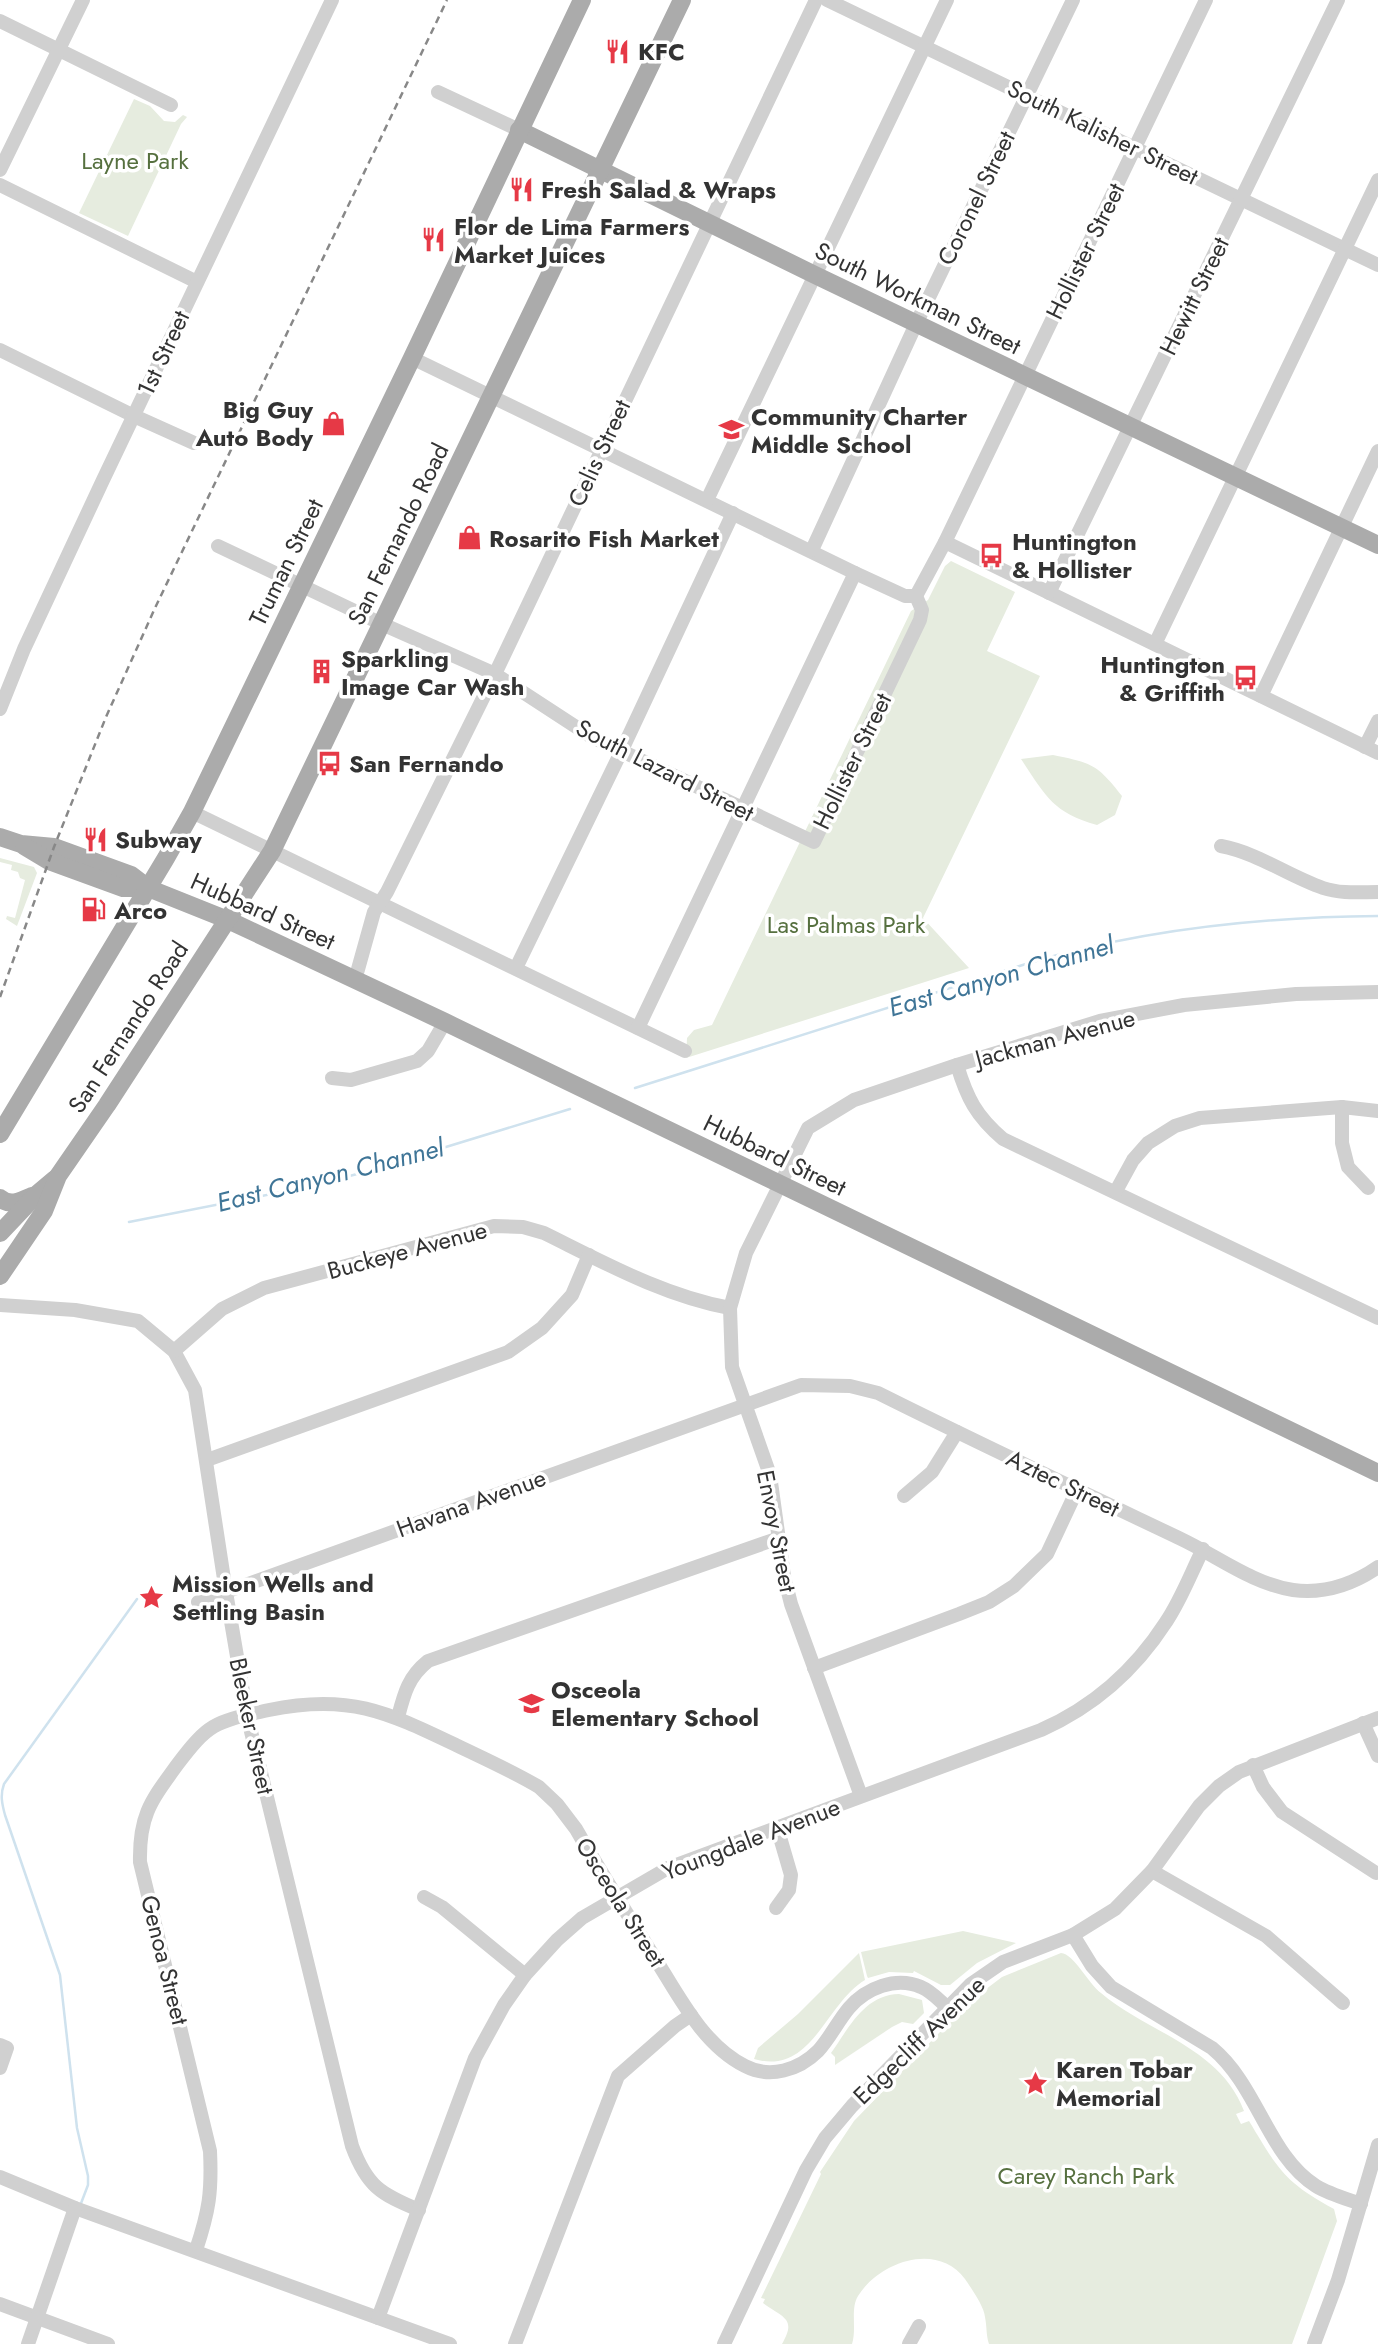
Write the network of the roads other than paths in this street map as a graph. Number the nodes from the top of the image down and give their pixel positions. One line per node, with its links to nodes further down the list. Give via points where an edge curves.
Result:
1 (83, 0): 13 (street)
2 (331, 0): 28 (street, 1st Street)
3 (582, 0): 17 (main road, Truman Street)
4 (682, 0): 20 (main road, San Fernando Road)
5 (816, 0): 24 (street, Celis Street)
6 (827, 0): 12 (street, South Kalisher Street)
7 (947, 0): 12 (street)
8 (1073, 0): 15 (street, Coronel Street)
9 (1206, 0): 18 (street, Hollister Street)
10 (1338, 0): 23 (street, Hewitt Street)
11 (0, 21): 13 (street)
12 (924, 47): 15 (street, South Kalisher Street); 27 (street)
13 (58, 49): 16 (street); 19 (street)
14 (439, 92): 17 (street, South Workman Street)
15 (1025, 95): 18 (street, South Kalisher Street); 29 (street, Coronel Street)
16 (171, 105)
17 (519, 130): 20 (main road, South Workman Street); 31 (main road, Truman Street)
18 (1135, 148): 23 (street, South Kalisher Street); 32 (street, Hollister Street)
19 (0, 170)
20 (601, 170): 24 (main road, South Workman Street); 33 (main road, San Fernando Road)
21 (1378, 180): 25 (street)
22 (0, 185): 28 (street)
23 (1242, 199): 25 (street, South Kalisher Street); 35 (street, Hewitt Street)
24 (709, 223): 27 (main road, South Workman Street); 37 (street, Celis Street)
25 (1345, 249): 26 (street, South Kalisher Street); 39 (street)
26 (1378, 265)
27 (815, 275): 29 (main road, South Workman Street); 40 (street)
28 (197, 282): 34 (street, 1st Street)
29 (916, 324): 32 (main road, South Workman Street); 46 (street, Coronel Street)
30 (0, 350): 34 (street)
31 (412, 358): 33 (street); 48 (main road, Truman Street)
32 (1025, 376): 35 (main road, South Workman Street); 43 (street, Hollister Street)
33 (492, 397): 37 (street); 51 (main road, San Fernando Road)
34 (134, 416): 36 (street); 55 (street, 1st Street)
35 (1129, 426): 39 (main road, South Workman Street); 49 (street, Hewitt Street)
36 (194, 443)
37 (600, 449): 40 (street); 53 (street, Celis Street)
38 (1378, 451): 42 (street)
39 (1235, 477): 42 (main road, South Workman Street); 52 (street)
40 (707, 500): 41 (street)
41 (733, 513): 46 (street); 57 (street)
42 (1341, 528): 44 (main road, South Workman Street); 54 (street)
43 (945, 542): 49 (street); 50 (street, Hollister Street)
44 (1378, 545)
45 (218, 546): 48 (street, South Lazard Street)
46 (812, 550): 47 (street)
47 (855, 573): 50 (street, via 905,596); 59 (street)
48 (302, 586): 51 (street, South Lazard Street); 60 (main road, Truman Street)
49 (1049, 593): 52 (street)
50 (916, 596): 62 (street, Hollister Street, via 920,620)
51 (382, 624): 53 (street, South Lazard Street); 64 (main road, San Fernando Road)
52 (1155, 644): 54 (street)
53 (495, 674): 57 (street, South Lazard Street, via 590,736); 67 (street, Celis Street)
54 (1261, 696): 58 (street)
55 (0, 709)
56 (1378, 721): 58 (street)
57 (622, 750): 59 (street, South Lazard Street); 69 (street)
58 (1372, 750)
59 (743, 810): 62 (street, South Lazard Street); 73 (street)
60 (192, 812): 64 (street); 65 (main road, Truman Street)
61 (0, 837): 65 (main road, Hubbard Street, via 131,875)
62 (814, 842)
63 (1221, 846): 66 (street, via 1240,849 1323,888)
64 (272, 851): 67 (street); 68 (main road, San Fernando Road)
65 (148, 888): 68 (main road, Hubbard Street); 79 (main road, Truman Street)
66 (1378, 892)
67 (379, 904): 69 (street); 70 (street, Celis Street)
68 (228, 920): 70 (main road, Hubbard Street); 80 (main road, San Fernando Road)
69 (516, 968): 73 (street)
70 (355, 980): 72 (main road, Hubbard Street)
71 (1378, 992): 75 (street, Jackman Avenue, via 1184,1005 1100,1021)
72 (445, 1022): 76 (street, via 418,1061 351,1080); 81 (main road, Hubbard Street)
73 (638, 1028): 74 (street)
74 (685, 1051)
75 (957, 1065): 81 (street, Jackman Avenue, via 854,1100 818,1120 808,1128); 83 (street, via 971,1105 1003,1139)
76 (332, 1078)
77 (1342, 1107): 78 (street); 82 (street, via 1342,1143 1348,1167); 83 (street, via 1200,1118 1174,1126 1148,1143)
78 (1378, 1111)
79 (1, 1133)
80 (58, 1176): 84 (main road, San Fernando Road); 88 (main road, San Fernando Road, via 44,1211)
81 (781, 1185): 90 (street, Envoy Street, via 746,1253); 96 (main road, Hubbard Street)
82 (1368, 1188)
83 (1116, 1191): 91 (street)
84 (36, 1195): 85 (main road, via 11,1203); 86 (main road, San Fernando Road)
85 (0, 1198)
86 (0, 1233)
87 (589, 1255): 90 (street, Buckeye Avenue, via 688,1298); 92 (street, Buckeye Avenue, via 523,1227 470,1231 264,1288 222,1309); 95 (street, via 572,1295 542,1328 508,1352)
88 (0, 1276)
89 (0, 1305): 92 (street, Bleeker Street, via 75,1310 138,1321)
90 (730, 1308): 93 (street, Envoy Street, via 730,1358)
91 (1378, 1318)
92 (174, 1351): 95 (street, Bleeker Street, via 195,1390)
93 (744, 1404): 94 (street, Aztec Street, via 801,1385 850,1386 877,1393); 99 (street, Envoy Street, via 770,1475); 102 (street, Havana Avenue)
94 (957, 1433): 97 (street, Aztec Street); 98 (street, via 932,1472)
95 (207, 1460): 102 (street, Bleeker Street)
96 (1378, 1473)
97 (1077, 1490): 100 (street, Aztec Street); 104 (street, via 1047,1554 1014,1586 979,1606)
98 (904, 1496)
99 (779, 1538): 104 (street, Envoy Street, via 787,1590); 106 (street, via 428,1661 407,1684)
100 (1203, 1549): 101 (street, Aztec Street, via 1264,1583 1290,1589 1342,1586); 111 (street, Youngdale Avenue, via 1167,1621 1121,1676 1084,1708 1041,1730)
101 (1378, 1567)
102 (226, 1592): 103 (street, Havana Avenue); 105 (street, Bleeker Street)
103 (198, 1602)
104 (814, 1668): 111 (street, Envoy Street)
105 (247, 1715): 106 (street, Osceola Street, via 318,1703 354,1705); 129 (street, Bleeker Street, via 352,2146 360,2168 375,2187); 130 (street, Genoa Street, via 220,1721 195,1741 152,1800 140,1841 140,1862 210,2151 212,2189)
106 (398, 1717): 116 (street, Osceola Street, via 538,1787 558,1804)
107 (1378, 1718): 108 (street, Edgecliff Avenue)
108 (1363, 1723): 109 (street); 110 (street, Edgecliff Avenue)
109 (1378, 1756)
110 (1253, 1765): 113 (street, Edgecliff Avenue, via 1219,1786 1199,1806); 114 (street, via 1282,1812)
111 (861, 1796): 112 (street, Youngdale Avenue)
112 (777, 1827): 116 (street, Youngdale Avenue, via 668,1868); 117 (street, via 791,1875 789,1891)
113 (1152, 1871): 118 (street, Edgecliff Avenue, via 1115,1909); 120 (street, via 1266,1937)
114 (1376, 1873)
115 (425, 1897): 119 (street)
116 (617, 1898): 119 (street, Youngdale Avenue, via 582,1918); 122 (street, Osceola Street)
117 (776, 1908)
118 (1073, 1935): 121 (street, Edgecliff Avenue, via 1003,1962); 127 (street, via 1111,1987 1226,2060 1294,2167 1316,2186)
119 (525, 1975): 129 (street, Youngdale Avenue, via 475,2058)
120 (1343, 2003)
121 (947, 2007): 122 (street, Osceola Street, via 918,1986 891,1983 875,1988 853,2003 820,2050 788,2070 768,2073 747,2068 724,2053); 139 (street, Edgecliff Avenue, via 825,2138)
122 (691, 2015): 138 (street, via 618,2076)
123 (4, 2047): 124 (street)
124 (0, 2068)
125 (1378, 2145): 127 (street)
126 (0, 2177): 128 (street)
127 (1361, 2204): 141 (street)
128 (75, 2208): 130 (street); 132 (street)
129 (419, 2210): 133 (street, Youngdale Avenue)
130 (196, 2250): 133 (street)
131 (0, 2304): 132 (street)
132 (37, 2318): 135 (street); 136 (street)
133 (378, 2318): 137 (street)
134 (919, 2326): 140 (street)
135 (28, 2344)
136 (108, 2344)
137 (450, 2344)
138 (514, 2344)
139 (724, 2344)
140 (909, 2344)
141 (1314, 2344)

